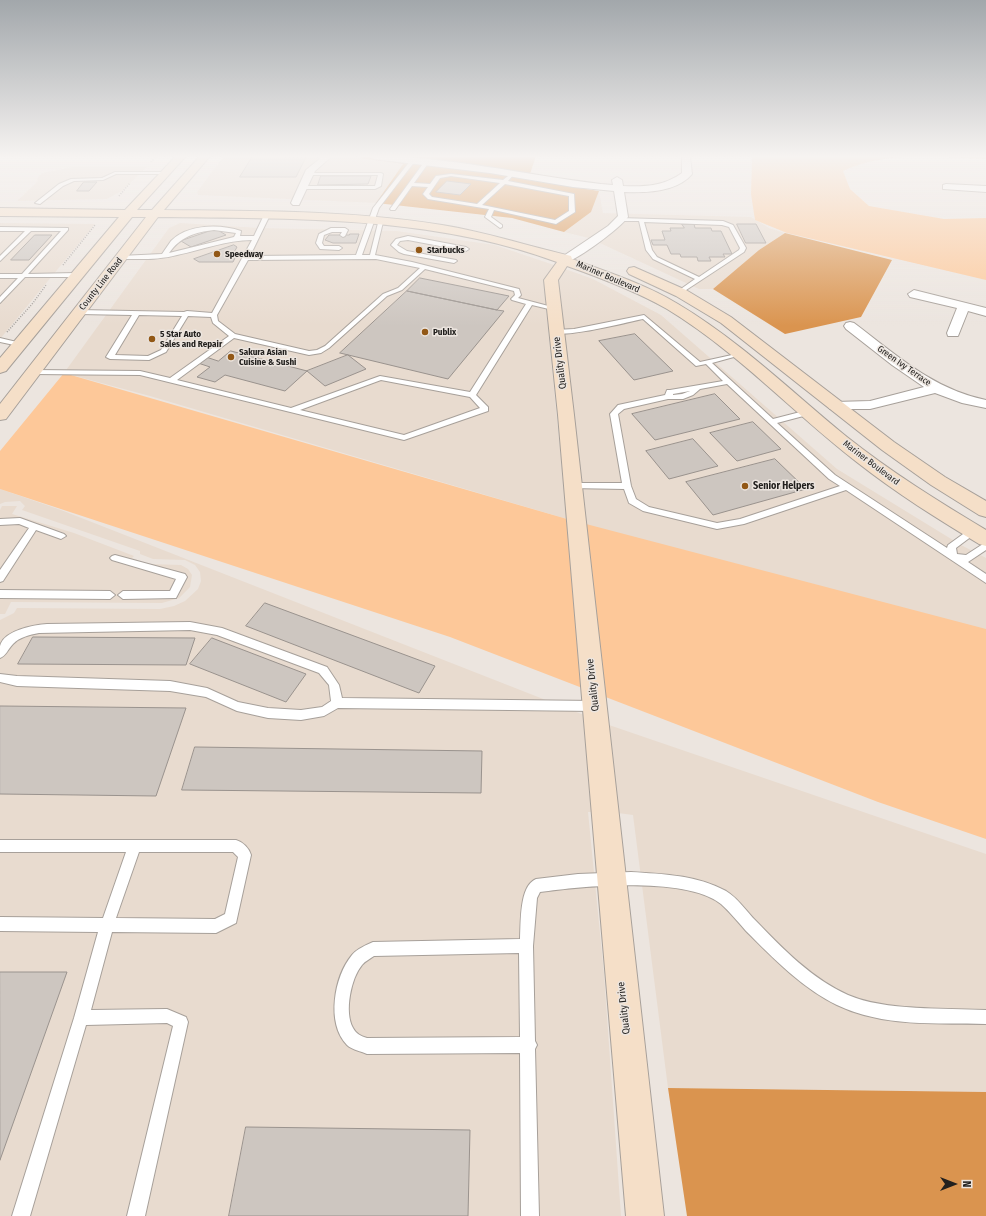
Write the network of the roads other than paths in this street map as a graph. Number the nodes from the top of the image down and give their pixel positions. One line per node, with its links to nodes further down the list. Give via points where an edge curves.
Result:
1 (48, 213): 8 (main road, Mariner Boulevard)
2 (373, 213): 11 (main road, Mariner Boulevard)
3 (387, 213): 11 (main road)
4 (489, 213): 15 (lane, via 488,217)
5 (514, 213): 6 (lane, via 556,222)
6 (571, 213)
7 (623, 213): 12 (street)
8 (128, 214): 9 (main road, Mariner Boulevard); 36 (main road)
9 (155, 214): 10 (main road, Mariner Boulevard); 26 (main road, County Line Road)
10 (267, 215): 11 (main road, Mariner Boulevard); 21 (lane)
11 (377, 215): 24 (main road, Mariner Boulevard); 28 (lane); 30 (lane)
12 (621, 219): 13 (lane); 24 (street, Quality Drive, via 612,228)
13 (641, 220): 39 (lane, via 649,250 655,258); 39 (lane, via 723,223 731,226 743,248 742,251)
14 (477, 222): 15 (main road)
15 (500, 226): 18 (main road)
16 (0, 229): 17 (lane)
17 (30, 229): 31 (lane); 38 (lane, via 66,230)
18 (513, 229)
19 (343, 235): 27 (lane, via 345,230 326,232 322,234 319,243 322,248 340,246)
20 (236, 238): 21 (lane); 23 (lane); 25 (lane, via 239,232 221,227 204,231 174,242)
21 (256, 238): 29 (lane)
22 (216, 239): 23 (lane)
23 (223, 242): 25 (lane)
24 (576, 251): 43 (main road, Quality Drive, via 555,272); 56 (main road, Mariner Boulevard, via 624,283 673,307 722,339)
25 (164, 256): 26 (lane)
26 (122, 257): 45 (main road, County Line Road)
27 (337, 257): 28 (lane); 29 (lane)
28 (358, 257): 30 (lane)
29 (246, 258): 49 (lane)
30 (372, 258): 33 (lane)
31 (0, 259)
32 (454, 261): 32 (lane, via 466,249 408,238 398,240 394,245 406,253); 35 (lane)
33 (424, 267): 35 (lane); 53 (lane, via 400,288 385,295 319,352 309,354)
34 (624, 267): 40 (main road, Mariner Boulevard)
35 (443, 272): 43 (lane, via 517,290 518,295 514,299)
36 (76, 275): 38 (lane); 55 (main road)
37 (0, 276): 38 (lane)
38 (23, 276): 42 (lane)
39 (699, 279): 40 (lane)
40 (680, 292): 57 (main road, Mariner Boulevard, via 726,320)
41 (914, 294): 44 (street)
42 (0, 301)
43 (542, 305): 51 (main road, Quality Drive); 66 (lane)
44 (964, 307): 46 (street); 52 (street)
45 (79, 312): 47 (lane); 61 (main road, County Line Road)
46 (986, 312)
47 (137, 313): 48 (lane); 58 (lane, via 110,357)
48 (187, 313): 49 (lane); 58 (lane, via 164,351)
49 (214, 315): 53 (lane, via 215,322)
50 (850, 326): 65 (street, Green Ivy Terrace, via 902,366)
51 (556, 332): 59 (lane, via 574,331 644,317 699,364); 73 (main road, Quality Drive)
52 (953, 333)
53 (233, 336): 63 (lane)
54 (0, 340): 55 (lane)
55 (19, 344): 60 (main road)
56 (739, 354): 57 (main road); 59 (lane); 70 (main road, Mariner Boulevard)
57 (775, 357): 68 (main road, Mariner Boulevard)
58 (149, 358): 62 (lane)
59 (707, 362): 64 (lane)
60 (0, 368)
61 (33, 372): 62 (lane); 71 (main road, County Line Road)
62 (140, 373): 63 (lane)
63 (171, 381): 69 (lane)
64 (728, 382): 72 (lane); 74 (lane, via 670,392 668,397 622,407 614,414)
65 (936, 388): 67 (street, Green Ivy Terrace); 68 (street, via 870,405)
66 (472, 394): 69 (lane, via 380,378); 69 (lane, via 485,409 404,438)
67 (986, 404)
68 (835, 406): 76 (main road, Mariner Boulevard, via 932,476)
69 (290, 411)
70 (808, 412): 72 (lane); 79 (main road, Mariner Boulevard, via 864,459 915,496)
71 (0, 415)
72 (771, 422): 75 (lane)
73 (573, 486): 74 (lane); 92 (main road, Quality Drive)
74 (626, 486): 75 (lane, via 632,501 646,509 717,526 741,522)
75 (846, 487): 82 (lane)
76 (986, 510)
77 (0, 522): 78 (lane, via 20,520)
78 (34, 527): 80 (lane); 84 (lane)
79 (980, 535): 82 (lane, via 951,547)
80 (61, 536)
81 (986, 545): 82 (lane, via 968,559)
82 (953, 557): 85 (lane)
83 (115, 558): 88 (lane, via 182,577 173,595)
84 (0, 578)
85 (986, 579)
86 (0, 594): 87 (lane)
87 (110, 595)
88 (123, 595)
89 (0, 654): 91 (lane, via 10,639 26,630 190,626 218,630 323,670 334,681 337,691)
90 (0, 678): 91 (lane, via 17,681 170,686 207,693 237,706 268,713 301,715 324,711)
91 (336, 703): 92 (lane)
92 (595, 706): 95 (main road, Quality Drive)
93 (0, 846): 94 (lane)
94 (134, 846): 97 (lane); 97 (lane, via 236,846 245,855 231,918 216,926)
95 (612, 879): 98 (lane, via 536,886 530,896); 99 (lane, via 685,882 721,896 800,973 843,1001 877,1011); 105 (main road, Quality Drive)
96 (0, 924): 97 (lane)
97 (107, 925): 100 (lane)
98 (526, 946): 101 (lane); 101 (lane, via 373,949 358,959 348,975 342,1001 344,1024 352,1040 367,1046)
99 (986, 1017)
100 (81, 1018): 102 (lane); 103 (lane, via 167,1016 182,1022)
101 (529, 1045): 104 (lane)
102 (21, 1216)
103 (136, 1216)
104 (530, 1216)
105 (645, 1216)

